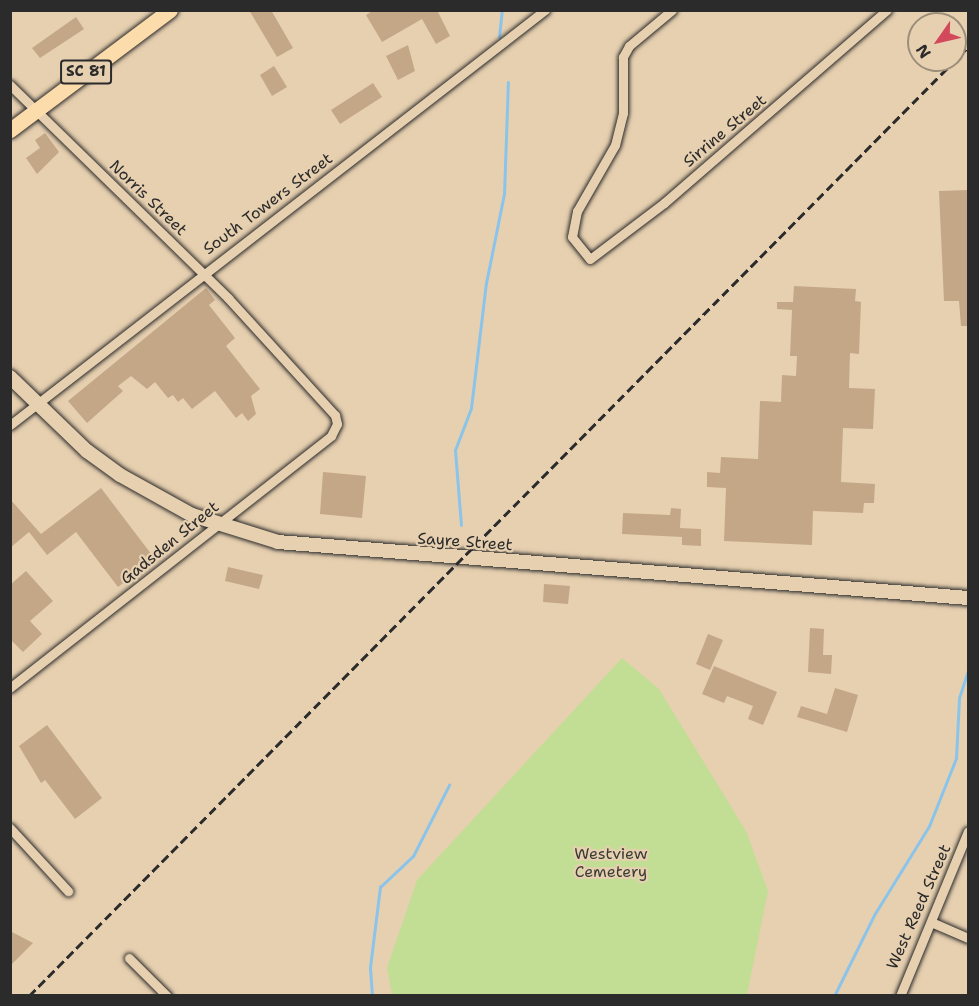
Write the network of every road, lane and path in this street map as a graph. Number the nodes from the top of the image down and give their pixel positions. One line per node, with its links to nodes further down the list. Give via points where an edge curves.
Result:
1 (170, 10): 6 (main road, SC 81)
2 (545, 10): 8 (street, South Towers Street)
3 (672, 10): 4 (street, Sirrine Street, via 629,46 623,57 623,113 615,145 577,212 572,237 590,259 601,254)
4 (887, 10)
5 (10, 85): 6 (street, Norris Street)
6 (36, 110): 7 (main road, SC 81); 8 (street, Norris Street)
7 (10, 129)
8 (202, 273): 10 (street, South Towers Street); 11 (street, Norris Street)
9 (10, 377): 10 (main road, Sayre Street)
10 (38, 404): 12 (street, South Towers Street); 13 (main road, Sayre Street, via 120,475)
11 (335, 415): 13 (street, Gadsden Street, via 337,424 331,436)
12 (10, 425)
13 (219, 525): 14 (main road, Sayre Street, via 278,542 368,552); 15 (street, Gadsden Street)
14 (969, 598)
15 (10, 688)
16 (10, 828): 18 (street)
17 (969, 831): 19 (street, West Reed Street)
18 (68, 891)
19 (931, 922): 20 (street); 23 (street, West Reed Street)
20 (969, 938)
21 (129, 958): 22 (street)
22 (167, 996)
23 (900, 996)

